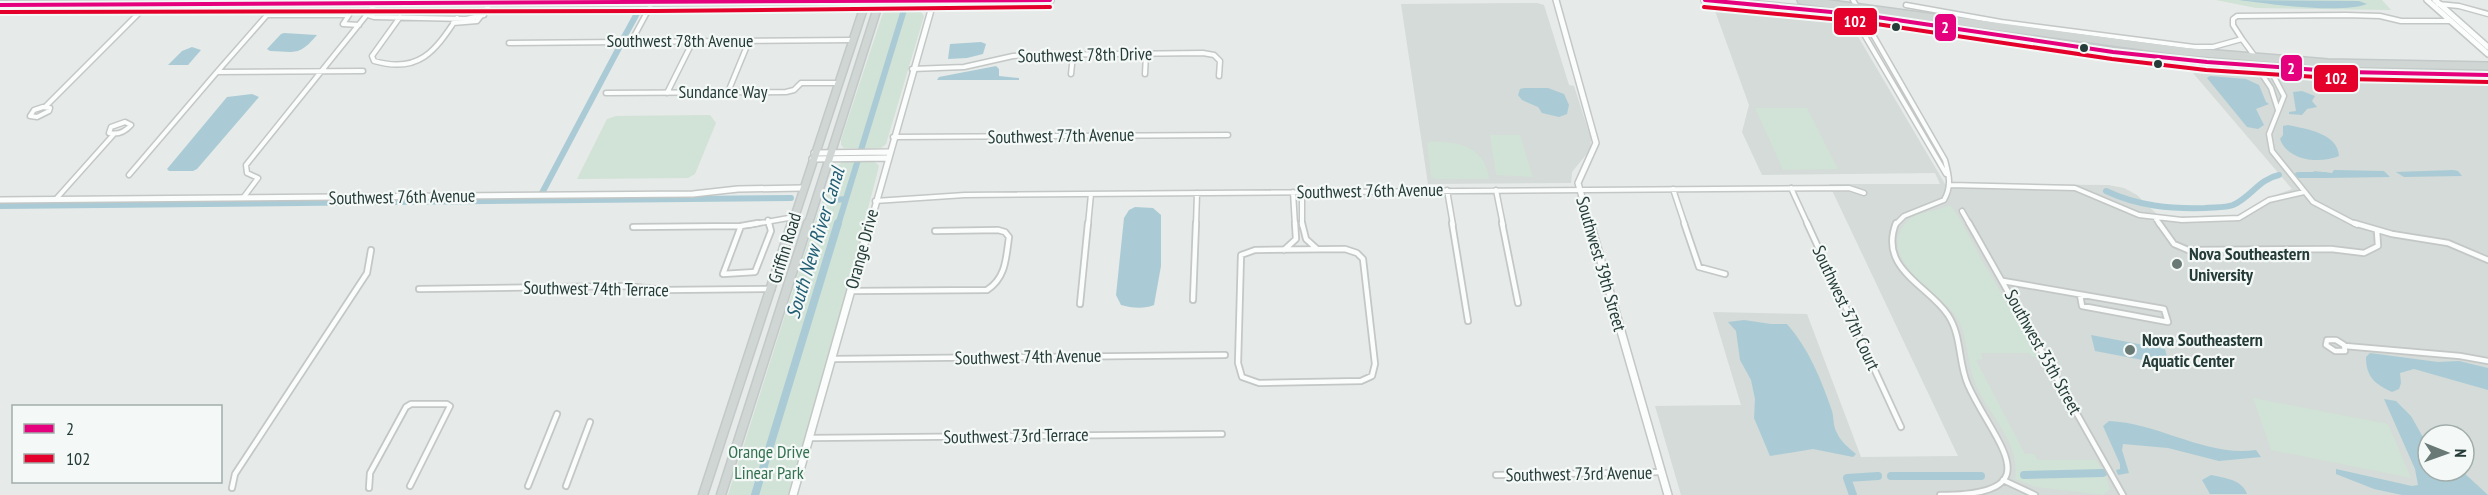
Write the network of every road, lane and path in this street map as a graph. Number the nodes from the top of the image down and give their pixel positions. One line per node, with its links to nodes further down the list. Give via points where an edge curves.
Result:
1 (53, 0): 16 (main road)
2 (206, 0): 17 (main road)
3 (254, 0): 18 (main road)
4 (318, 0): 19 (main road)
5 (676, 0): 20 (main road)
6 (1050, 0): 21 (main road)
7 (1556, 0): 77 (street, Southwest 39th Street, via 1596,143 1581,173)
8 (1705, 0): 26 (main road)
9 (1801, 0): 22 (main road)
10 (495, 1): 11 (main road); 15 (main road); 29 (street)
11 (570, 1): 20 (main road)
12 (866, 1): 13 (main road); 20 (main road); 39 (main road, Griffin Road)
13 (880, 1): 21 (main road); 72 (main road, Griffin Road)
14 (2431, 1): 24 (street); 34 (street)
15 (382, 2): 19 (main road); 28 (street)
16 (0, 3): 23 (main road)
17 (160, 3): 18 (main road); 23 (main road)
18 (243, 3): 19 (main road)
19 (308, 3)
20 (655, 3): 42 (street)
21 (933, 3): 53 (street, Orange Drive)
22 (1850, 3): 26 (street); 30 (street); 45 (main road)
23 (148, 4): 65 (street)
24 (2440, 4): 27 (street); 35 (street)
25 (1906, 5): 38 (street, via 2194,47 2213,47)
26 (1852, 14): 30 (main road); 74 (street)
27 (2488, 14)
28 (367, 15): 31 (street); 36 (street)
29 (484, 15): 32 (street); 33 (street, via 478,21)
30 (1862, 15): 43 (main road); 74 (street, via 1945,160)
31 (400, 17): 32 (street); 37 (street, via 372,56 374,61 413,63 424,59 432,54)
32 (457, 18): 33 (street); 37 (street)
33 (464, 21): 37 (street)
34 (2449, 21): 35 (street); 38 (street, via 2353,15 2236,16 2233,25); 48 (street)
35 (2458, 21): 46 (street)
36 (359, 23): 55 (street, via 343,24 349,15 267,15); 56 (street)
37 (453, 23)
38 (2242, 39): 50 (street)
39 (852, 40): 41 (street, Southwest 78th Avenue); 61 (main road, Griffin Road)
40 (693, 41): 41 (street, Southwest 78th Avenue); 42 (street, Southwest 78th Avenue); 64 (street)
41 (749, 41): 62 (street)
42 (631, 42): 44 (street, Southwest 78th Avenue)
43 (2042, 42): 45 (main road, via 2052,38); 52 (main road)
44 (508, 43)
45 (2119, 44): 50 (main road)
46 (2488, 47)
47 (1146, 54): 49 (street, Southwest 78th Drive); 58 (street); 60 (street, Southwest 78th Drive, via 1214,55 1220,61)
48 (2488, 54)
49 (1073, 55): 53 (street, Southwest 78th Drive, via 1013,56 964,67); 57 (street)
50 (2255, 58): 51 (main road); 52 (street)
51 (2488, 66)
52 (2262, 68): 59 (main road); 66 (street); 66 (street, via 2272,74 2282,91 2283,102)
53 (912, 69): 69 (street, Orange Drive)
54 (363, 71): 56 (street)
55 (217, 72): 56 (street); 73 (street)
56 (321, 72): 87 (street, via 246,165 247,173 258,178)
57 (1071, 74)
58 (1145, 74)
59 (2488, 75)
60 (1220, 76)
61 (837, 83): 62 (street, Sundance Way, via 801,83 790,92); 71 (main road, Griffin Road)
62 (728, 92): 64 (street, Sundance Way)
63 (606, 93): 64 (street, Sundance Way)
64 (667, 93)
65 (46, 106)
66 (2278, 110): 83 (street, via 2269,135 2272,151)
67 (114, 134): 67 (street, via 129,129 130,123 114,125 108,131); 88 (street)
68 (1228, 135): 69 (street, Southwest 77th Avenue)
69 (893, 137): 70 (street, Orange Drive)
70 (887, 155): 72 (street); 90 (street, Orange Drive)
71 (813, 156): 72 (street); 75 (main road, Griffin Road)
72 (830, 156): 106 (main road, Griffin Road)
73 (129, 175)
74 (1950, 185): 93 (street, via 2075,188 2126,211); 127 (street, via 1940,204 1914,210 1901,218 1892,237 1893,252 1906,275 1939,304 1952,322 1967,384 2007,456)
75 (803, 188): 87 (street, Southwest 76th Avenue, via 693,194); 92 (main road, Griffin Road)
76 (1791, 188): 78 (street, Southwest 76th Avenue); 84 (street, Southwest 76th Avenue, via 1850,188); 122 (street, Southwest 37th Court)
77 (1580, 189): 78 (street, Southwest 76th Avenue); 80 (street, Southwest 76th Avenue); 125 (street, Southwest 39th Street)
78 (1673, 189): 104 (street, via 1699,267)
79 (1448, 190): 80 (street, Southwest 76th Avenue); 82 (street, Southwest 76th Avenue); 115 (street)
80 (1496, 190): 113 (street)
81 (1293, 192): 82 (street, Southwest 76th Avenue); 86 (street, Southwest 76th Avenue); 101 (street, via 1296,238)
82 (1302, 192): 99 (street, via 1304,238)
83 (2304, 192): 93 (street, via 2270,200 2239,218); 98 (street, via 2325,210)
84 (1864, 193)
85 (1091, 194): 86 (street, Southwest 76th Avenue); 90 (street, Southwest 76th Avenue); 114 (street)
86 (1197, 194): 111 (street)
87 (243, 198): 88 (street, Southwest 76th Avenue)
88 (56, 199): 89 (street, Southwest 76th Avenue)
89 (0, 200)
90 (875, 201): 109 (street, Orange Drive)
91 (1962, 211): 105 (street, Southwest 35th Street)
92 (794, 217): 94 (street); 103 (main road, Griffin Road)
93 (2156, 219): 98 (street, via 2174,244 2192,250 2331,249 2364,253 2378,246)
94 (768, 220): 95 (street); 95 (street, via 771,231 755,272 723,274)
95 (741, 226): 96 (street)
96 (633, 227)
97 (935, 231): 109 (street, via 1005,232 1009,237 1003,276 996,286 987,290)
98 (2377, 231): 102 (street, via 2448,243)
99 (1319, 249): 101 (street); 101 (street, via 1348,250 1363,260 1374,364 1368,379 1259,383 1242,376 1238,363 1240,257 1250,250)
100 (371, 250): 131 (street, via 367,273 235,474)
101 (1283, 250)
102 (2488, 260)
103 (777, 274): 106 (main road); 108 (main road, Griffin Road)
104 (1725, 274)
105 (2003, 281): 110 (street); 139 (street, Southwest 35th Street)
106 (789, 283): 112 (main road, Griffin Road)
107 (419, 289): 108 (street, Southwest 74th Terrace, via 625,286 665,290)
108 (772, 289): 112 (main road); 133 (main road, Griffin Road)
109 (851, 291): 118 (street, Orange Drive)
110 (2080, 295): 110 (street, via 2082,306 2168,322 2164,309)
111 (1193, 300)
112 (783, 302): 134 (main road, Griffin Road)
113 (1518, 303)
114 (1080, 304)
115 (1468, 321)
116 (2345, 346): 119 (street)
117 (1225, 355): 118 (street, Southwest 74th Avenue)
118 (832, 359): 124 (street, Orange Drive)
119 (2488, 362)
120 (557, 414): 129 (street)
121 (590, 422): 130 (street)
122 (1902, 428)
123 (1222, 434): 124 (street, Southwest 73rd Terrace)
124 (809, 438): 135 (street, Orange Drive)
125 (1662, 472): 126 (street, Southwest 73rd Avenue); 136 (street, Southwest 39th Street)
126 (1496, 475)
127 (2003, 480): 137 (street, via 1982,493); 138 (street)
128 (410, 486): 132 (street, via 450,406 447,404 406,407 370,473)
129 (528, 486)
130 (567, 486)
131 (232, 488)
132 (369, 488)
133 (703, 495)
134 (721, 495)
135 (793, 495)
136 (1668, 495)
137 (1940, 495)
138 (2035, 495)
139 (2123, 495)

